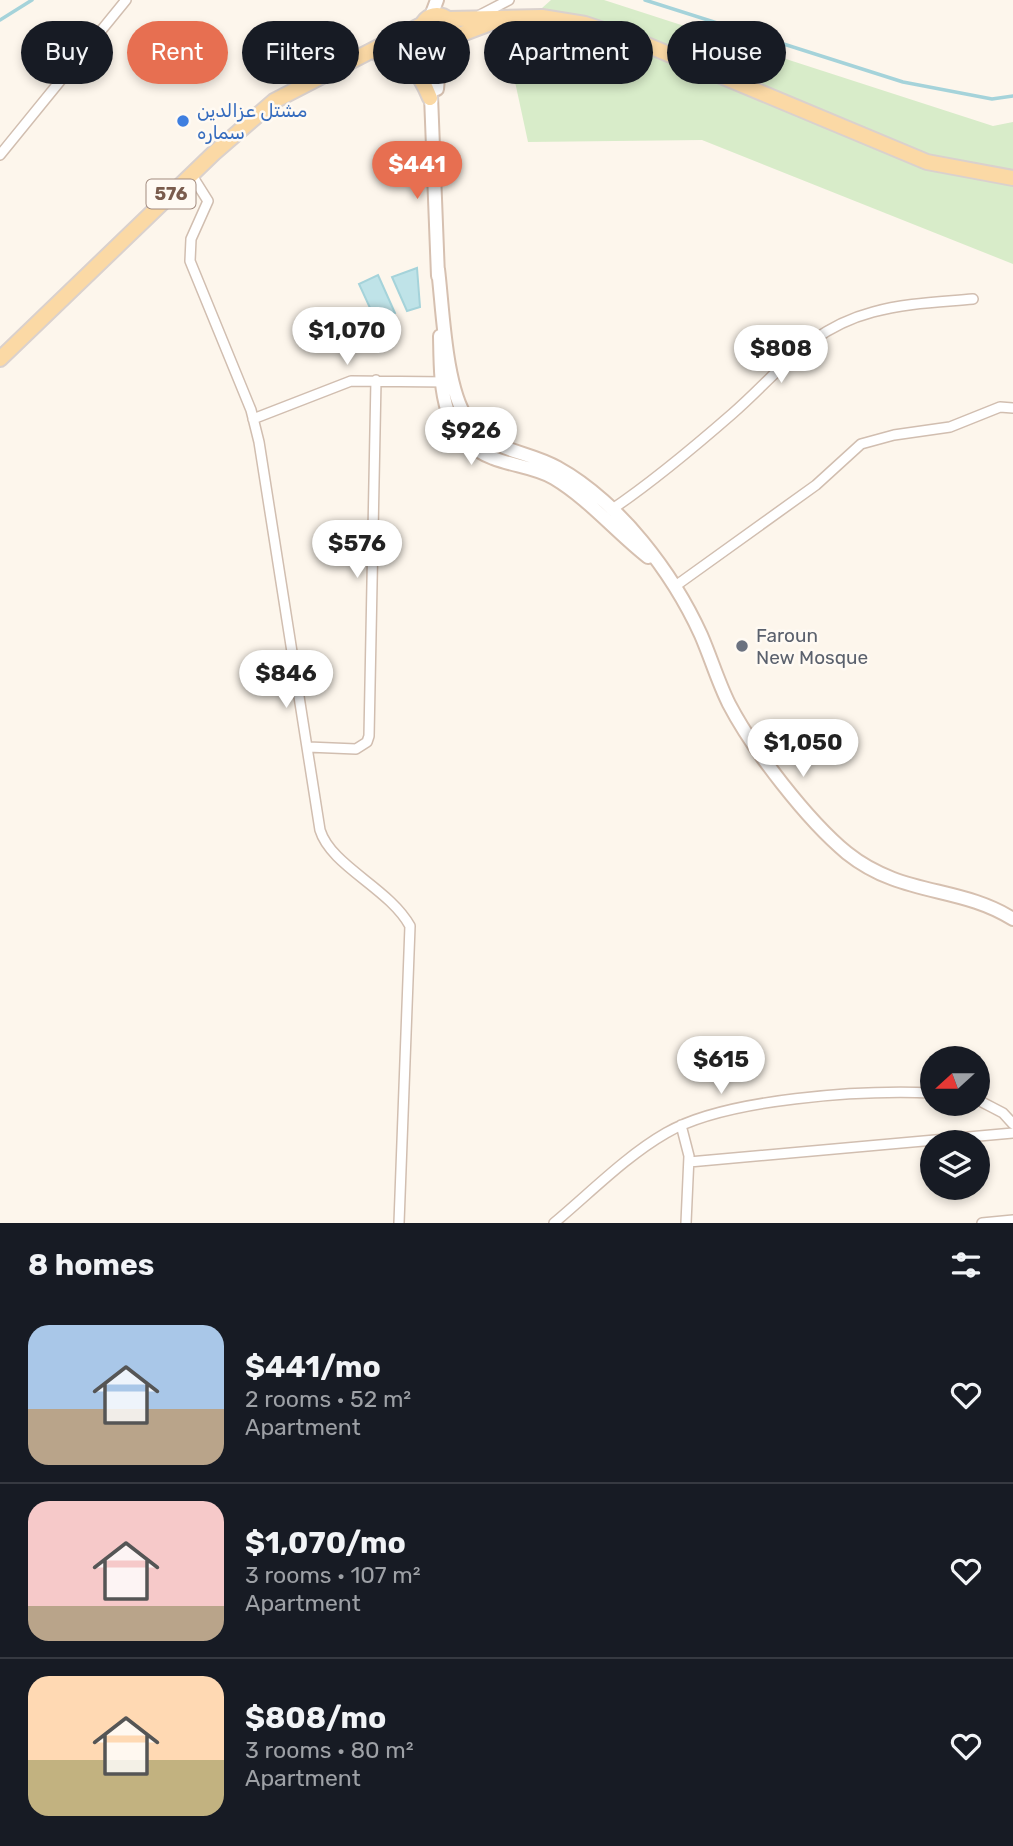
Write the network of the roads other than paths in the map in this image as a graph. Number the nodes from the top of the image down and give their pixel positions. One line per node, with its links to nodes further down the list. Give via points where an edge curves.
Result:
1 (127, 0): 17 (street)
2 (437, 0): 7 (street)
3 (443, 0): 7 (street)
4 (509, 0): 6 (street)
5 (510, 16): 6 (main road); 9 (main road); 19 (main road, via 542,17 608,32 927,162)
6 (477, 17): 7 (main road)
7 (437, 19): 8 (main road); 11 (main road)
8 (440, 21)
9 (470, 30)
10 (373, 54): 11 (main road)
11 (362, 56): 18 (main road, 576, via 274,101)
12 (425, 84): 15 (main road)
13 (432, 84): 15 (street)
14 (435, 84): 16 (street)
15 (430, 98): 16 (street)
16 (432, 131): 23 (street)
17 (0, 155)
18 (191, 174): 21 (main road, 576); 25 (street, via 208,201 191,239 190,261)
19 (1013, 178)
20 (973, 299): 26 (street, via 872,312 811,340 735,412)
21 (0, 359)
22 (376, 380): 23 (street); 25 (street, via 351,381); 29 (street, via 369,736 356,749)
23 (447, 382): 26 (street, via 462,411 488,441 560,469); 27 (street, via 448,417 467,444 553,478)
24 (1013, 408): 28 (street, via 1000,407 950,428 861,444 816,485)
25 (253, 419): 29 (street)
26 (611, 510): 27 (street)
27 (659, 566): 28 (street)
28 (674, 587): 30 (street, via 699,630 743,729 835,842 895,881 976,901)
29 (308, 747): 38 (street, via 320,830 328,848 368,879 410,926)
30 (1013, 919)
31 (920, 1093): 34 (street, via 737,1107)
32 (990, 1106): 33 (street)
33 (1013, 1124)
34 (681, 1125): 36 (street); 39 (street)
35 (1013, 1133): 36 (street)
36 (689, 1162): 40 (street)
37 (1013, 1220): 41 (street)
38 (399, 1223)
39 (554, 1223)
40 (686, 1223)
41 (982, 1223)

